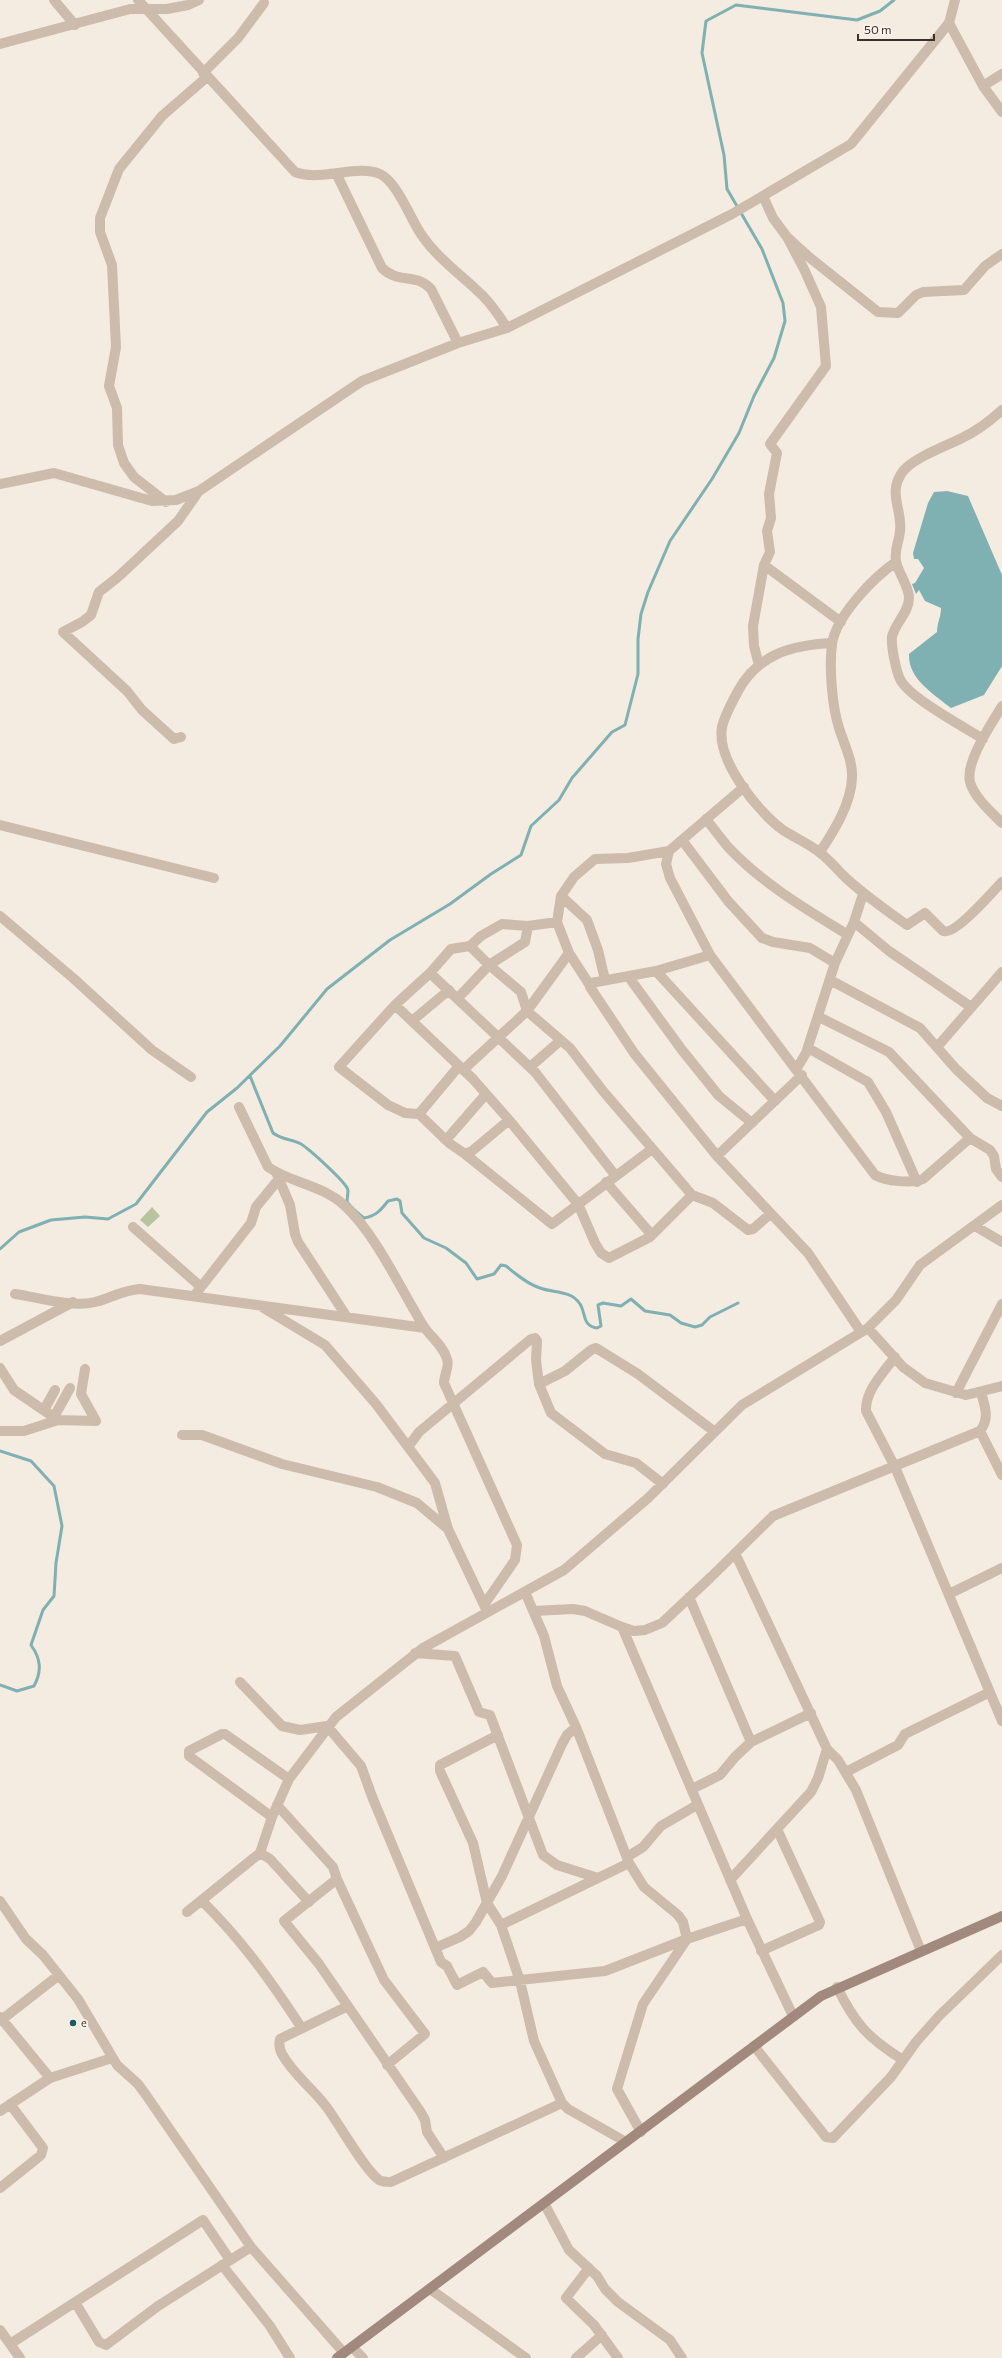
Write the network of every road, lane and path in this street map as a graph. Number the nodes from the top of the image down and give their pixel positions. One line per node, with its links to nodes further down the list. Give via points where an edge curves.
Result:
1 (54, 0): 8 (street)
2 (138, 0): 6 (street)
3 (199, 0): 6 (street, via 178,7)
4 (955, 0): 7 (street)
5 (264, 3): 11 (street, via 238,38)
6 (148, 10): 8 (street, via 130,9); 11 (street)
7 (949, 23): 12 (street); 15 (street, via 851,144)
8 (75, 25): 9 (street)
9 (0, 44)
10 (1002, 74): 12 (street)
11 (205, 75): 14 (street, via 295,172 310,176); 23 (street, via 162,116 119,169 100,218 100,232 112,265 116,347 109,386 117,408 118,445 124,463 134,477)
12 (983, 86): 13 (street)
13 (1002, 112)
14 (336, 173): 18 (street, via 378,173 386,178 432,248 484,296); 19 (street, via 382,268 396,278 419,279 425,283 431,289)
15 (763, 196): 16 (street, via 772,218); 18 (street)
16 (787, 237): 17 (street, via 864,302 878,312 887,314 902,311 916,295 923,292 964,290 985,266); 25 (street, via 821,307 826,366 770,444 777,453 769,494 770,518 767,531 770,552)
17 (1002, 254)
18 (507, 328): 19 (street)
19 (458, 343): 22 (street, via 362,381)
20 (1002, 410): 24 (street, via 993,419 964,437 934,451 904,470 894,500 900,516)
21 (0, 484): 23 (street, via 54,473 152,501)
22 (199, 491): 23 (street); 30 (street, via 178,521 99,592 91,615 63,632 174,739)
23 (166, 502)
24 (896, 562): 26 (street, via 870,583); 31 (street, via 909,598 892,637 900,680 909,691)
25 (764, 565): 26 (street); 28 (street, via 753,626 754,646)
26 (842, 622): 27 (street)
27 (832, 643): 28 (street, via 785,649); 38 (street, via 834,708 852,778 839,822)
28 (759, 665): 32 (street, via 743,682 722,727 725,755)
29 (1002, 706): 31 (street)
30 (181, 737)
31 (983, 739): 34 (street, via 973,761 970,782 987,808)
32 (744, 787): 33 (street); 38 (street, via 762,813)
33 (706, 819): 36 (street); 47 (street, via 729,848 748,866 791,900)
34 (1002, 823)
35 (0, 825): 39 (street)
36 (682, 840): 37 (street); 51 (street, via 728,901 762,938 810,948)
37 (670, 850): 42 (street, via 628,858 595,859 574,876); 50 (street, via 666,864 670,878)
38 (820, 852): 41 (street)
39 (214, 878)
40 (1002, 882): 41 (street, via 967,918 946,932 925,913 907,926)
41 (863, 894): 45 (street)
42 (561, 896): 44 (street); 57 (street, via 587,920)
43 (0, 916): 74 (street, via 152,1050)
44 (557, 922): 46 (street); 49 (street)
45 (854, 922): 47 (street); 63 (street, via 889,951)
46 (528, 926): 48 (street, via 502,924 481,936); 52 (street, via 525,942)
47 (848, 935): 51 (street)
48 (470, 946): 52 (street); 55 (street, via 451,949)
49 (569, 953): 59 (street); 64 (street)
50 (710, 955): 53 (street); 73 (street)
51 (835, 963): 58 (street)
52 (489, 965): 61 (street); 64 (street, via 520,992)
53 (656, 971): 56 (street); 76 (street)
54 (1002, 972): 63 (street)
55 (430, 973): 60 (street); 62 (street)
56 (628, 976): 57 (street); 81 (street, via 719,1096)
57 (605, 980): 59 (street)
58 (830, 980): 65 (street); 69 (street, via 920,1028)
59 (590, 984): 86 (street, via 634,1054)
60 (449, 990): 61 (street); 66 (street)
61 (458, 998): 67 (street)
62 (395, 1005): 66 (street); 79 (street, via 339,1067 388,1105 405,1113)
63 (971, 1008): 69 (street)
64 (527, 1011): 67 (street); 68 (street)
65 (818, 1017): 70 (street); 82 (street, via 889,1052)
66 (413, 1020): 72 (street)
67 (498, 1036): 71 (street); 72 (street)
68 (561, 1040): 71 (street); 84 (street)
69 (938, 1046): 77 (street, via 956,1069 987,1098)
70 (808, 1048): 73 (street); 91 (street, via 868,1082 886,1112)
71 (530, 1067): 87 (street)
72 (461, 1068): 75 (street); 79 (street)
73 (799, 1072): 76 (street); 91 (street, via 875,1175)
74 (191, 1077)
75 (486, 1094): 80 (street); 83 (street)
76 (775, 1101): 81 (street)
77 (1002, 1106)
78 (239, 1108): 88 (street, via 268,1167)
79 (419, 1114): 83 (street)
80 (510, 1120): 85 (street); 93 (street)
81 (752, 1123): 86 (street)
82 (970, 1138): 89 (street, via 990,1150 994,1156 996,1169); 91 (street)
83 (446, 1140): 85 (street)
84 (652, 1149): 87 (street); 92 (street)
85 (465, 1154): 93 (street, via 552,1224)
86 (717, 1156): 95 (street)
87 (615, 1175): 90 (street)
88 (277, 1176): 100 (street, via 256,1207 251,1223); 106 (street, via 290,1205 298,1242); 107 (street, via 326,1192 345,1205 370,1237)
89 (1002, 1177)
90 (606, 1182): 93 (street); 98 (street)
91 (917, 1182)
92 (692, 1195): 95 (street, via 713,1203 748,1230 753,1229); 98 (street)
93 (578, 1204): 98 (street, via 595,1243 601,1253 609,1258)
94 (1002, 1205): 96 (street)
95 (770, 1214): 108 (street, via 815,1262)
96 (975, 1226): 99 (street); 108 (street, via 920,1265 896,1300)
97 (133, 1227): 100 (street)
98 (651, 1234)
99 (1002, 1242)
100 (201, 1287): 102 (street)
101 (15, 1294): 103 (street)
102 (194, 1296): 103 (street, via 140,1289 120,1292 95,1302); 104 (street)
103 (73, 1302): 109 (street)
104 (259, 1305): 106 (street); 126 (street, via 325,1345 376,1404)
105 (1001, 1307): 118 (street)
106 (347, 1317): 107 (street)
107 (425, 1328): 119 (street, via 448,1361 444,1383)
108 (864, 1330): 110 (street); 124 (street, via 751,1398)
109 (0, 1342)
110 (895, 1357): 118 (street, via 912,1376); 127 (street, via 871,1390 865,1403 866,1411)
111 (0, 1368): 120 (street, via 14,1390)
112 (86, 1369): 121 (street, via 81,1394 96,1421)
113 (539, 1384): 119 (street, via 537,1341 532,1338); 124 (street, via 557,1376 596,1348 638,1374); 129 (street, via 546,1405 556,1418 605,1454 636,1463)
114 (1002, 1386): 117 (street)
115 (70, 1388): 121 (street)
116 (55, 1390): 120 (street)
117 (981, 1392): 118 (street, via 966,1395); 123 (street, via 987,1412 986,1421)
118 (956, 1393)
119 (453, 1404): 126 (street, via 419,1432); 136 (street, via 517,1545 515,1560)
120 (44, 1410): 121 (street)
121 (56, 1418): 122 (street, via 24,1430)
122 (0, 1431)
123 (980, 1431): 127 (street); 128 (street)
124 (715, 1432): 129 (street)
125 (182, 1435): 130 (street, via 202,1435 282,1464 378,1487 418,1503)
126 (408, 1448): 130 (street, via 435,1483)
127 (895, 1467): 131 (street, via 772,1516); 134 (street)
128 (1002, 1475)
129 (663, 1484): 133 (street, via 564,1570)
130 (448, 1529): 136 (street)
131 (735, 1553): 135 (street); 142 (street)
132 (1002, 1568): 134 (street)
133 (525, 1592): 136 (street); 137 (street)
134 (949, 1594): 141 (street)
135 (689, 1597): 138 (street, via 662,1623 645,1630 634,1631); 147 (street)
136 (486, 1608): 139 (street)
137 (534, 1612): 138 (street, via 572,1609 585,1611); 145 (street, via 549,1651 557,1686)
138 (622, 1627): 151 (street)
139 (415, 1653): 144 (street); 146 (street, via 455,1656 479,1712 490,1715)
140 (240, 1682): 144 (street, via 282,1726 300,1730)
141 (990, 1692): 143 (street); 149 (street, via 905,1734 898,1745)
142 (811, 1713): 147 (street); 148 (street)
143 (1002, 1721)
144 (327, 1726): 150 (street); 171 (street, via 361,1766)
145 (576, 1727): 155 (street, via 562,1744); 158 (street)
146 (498, 1735): 155 (street); 165 (street, via 439,1768 473,1843)
147 (751, 1742): 151 (street, via 735,1756 720,1775)
148 (827, 1749): 149 (street); 156 (street, via 811,1792)
149 (846, 1772): 173 (street)
150 (289, 1779): 152 (street); 154 (street, via 225,1734 189,1751 189,1756)
151 (692, 1789): 153 (street)
152 (277, 1805): 154 (street); 160 (street, via 333,1867)
153 (697, 1805): 158 (street, via 661,1826); 161 (street)
154 (272, 1817): 157 (street)
155 (528, 1817): 159 (street, via 543,1856); 165 (street)
156 (777, 1829): 161 (street); 172 (street, via 820,1922 819,1925)
157 (260, 1853): 163 (street); 164 (street, via 270,1859)
158 (628, 1860): 159 (street); 170 (street, via 644,1887 678,1915 683,1922)
159 (598, 1878): 169 (street)
160 (337, 1880): 164 (street); 185 (street, via 384,1980 425,2034)
161 (730, 1880): 168 (street)
162 (0, 1902): 175 (street, via 26,1939)
163 (202, 1902): 166 (street); 181 (street, via 254,1957)
164 (309, 1902): 178 (street, via 284,1921 319,1964)
165 (487, 1903): 169 (street); 171 (street, via 469,1931)
166 (187, 1912)
167 (1002, 1916): 173 (street)
168 (747, 1919): 170 (street); 172 (street)
169 (501, 1926): 176 (street)
170 (687, 1939): 176 (street, via 605,1971); 190 (street, via 643,2004 618,2085 618,2092)
171 (435, 1948): 176 (street, via 441,1962 447,1966 458,1985 483,1972 492,1983)
172 (762, 1951): 179 (street)
173 (921, 1951): 177 (street)
174 (1002, 1955): 184 (street, via 939,2016)
175 (59, 1975): 180 (street); 183 (street, via 86,2012)
176 (520, 1981): 187 (street, via 534,2041)
177 (837, 1987): 179 (street); 184 (street, via 863,2030)
178 (348, 2006): 181 (street); 185 (street)
179 (793, 2016): 182 (street)
180 (1, 2019): 186 (street)
181 (301, 2027): 192 (street, via 280,2039 281,2052 296,2076 324,2104 379,2180 391,2182)
182 (754, 2046): 184 (street, via 829,2138 833,2138 886,2083); 190 (street)
183 (112, 2058): 186 (street); 195 (street, via 146,2095)
184 (903, 2060)
185 (387, 2065): 192 (street, via 420,2111 427,2132)
186 (50, 2078): 188 (street)
187 (562, 2103): 191 (street, via 568,2109); 192 (street)
188 (10, 2104): 189 (street); 193 (street, via 42,2148 41,2155)
189 (0, 2111)
190 (641, 2132): 191 (street)
191 (626, 2142): 194 (street)
192 (444, 2158)
193 (0, 2188)
194 (546, 2202): 197 (street, via 569,2250); 198 (street)
195 (251, 2247): 196 (street); 204 (street)
196 (226, 2262): 199 (street, via 202,2220); 199 (street, via 158,2306 106,2345 99,2342); 207 (street)
197 (589, 2268): 201 (street, via 566,2298); 211 (street, via 618,2302 670,2340)
198 (430, 2289): 203 (street); 205 (street)
199 (75, 2302): 202 (street)
200 (0, 2330): 202 (street)
201 (602, 2335): 209 (street); 210 (street)
202 (10, 2344): 206 (street)
203 (352, 2347): 204 (street); 208 (street)
204 (341, 2356)
205 (523, 2356)
206 (20, 2358)
207 (290, 2358)
208 (363, 2358)
209 (576, 2358)
210 (618, 2358)
211 (682, 2358)

